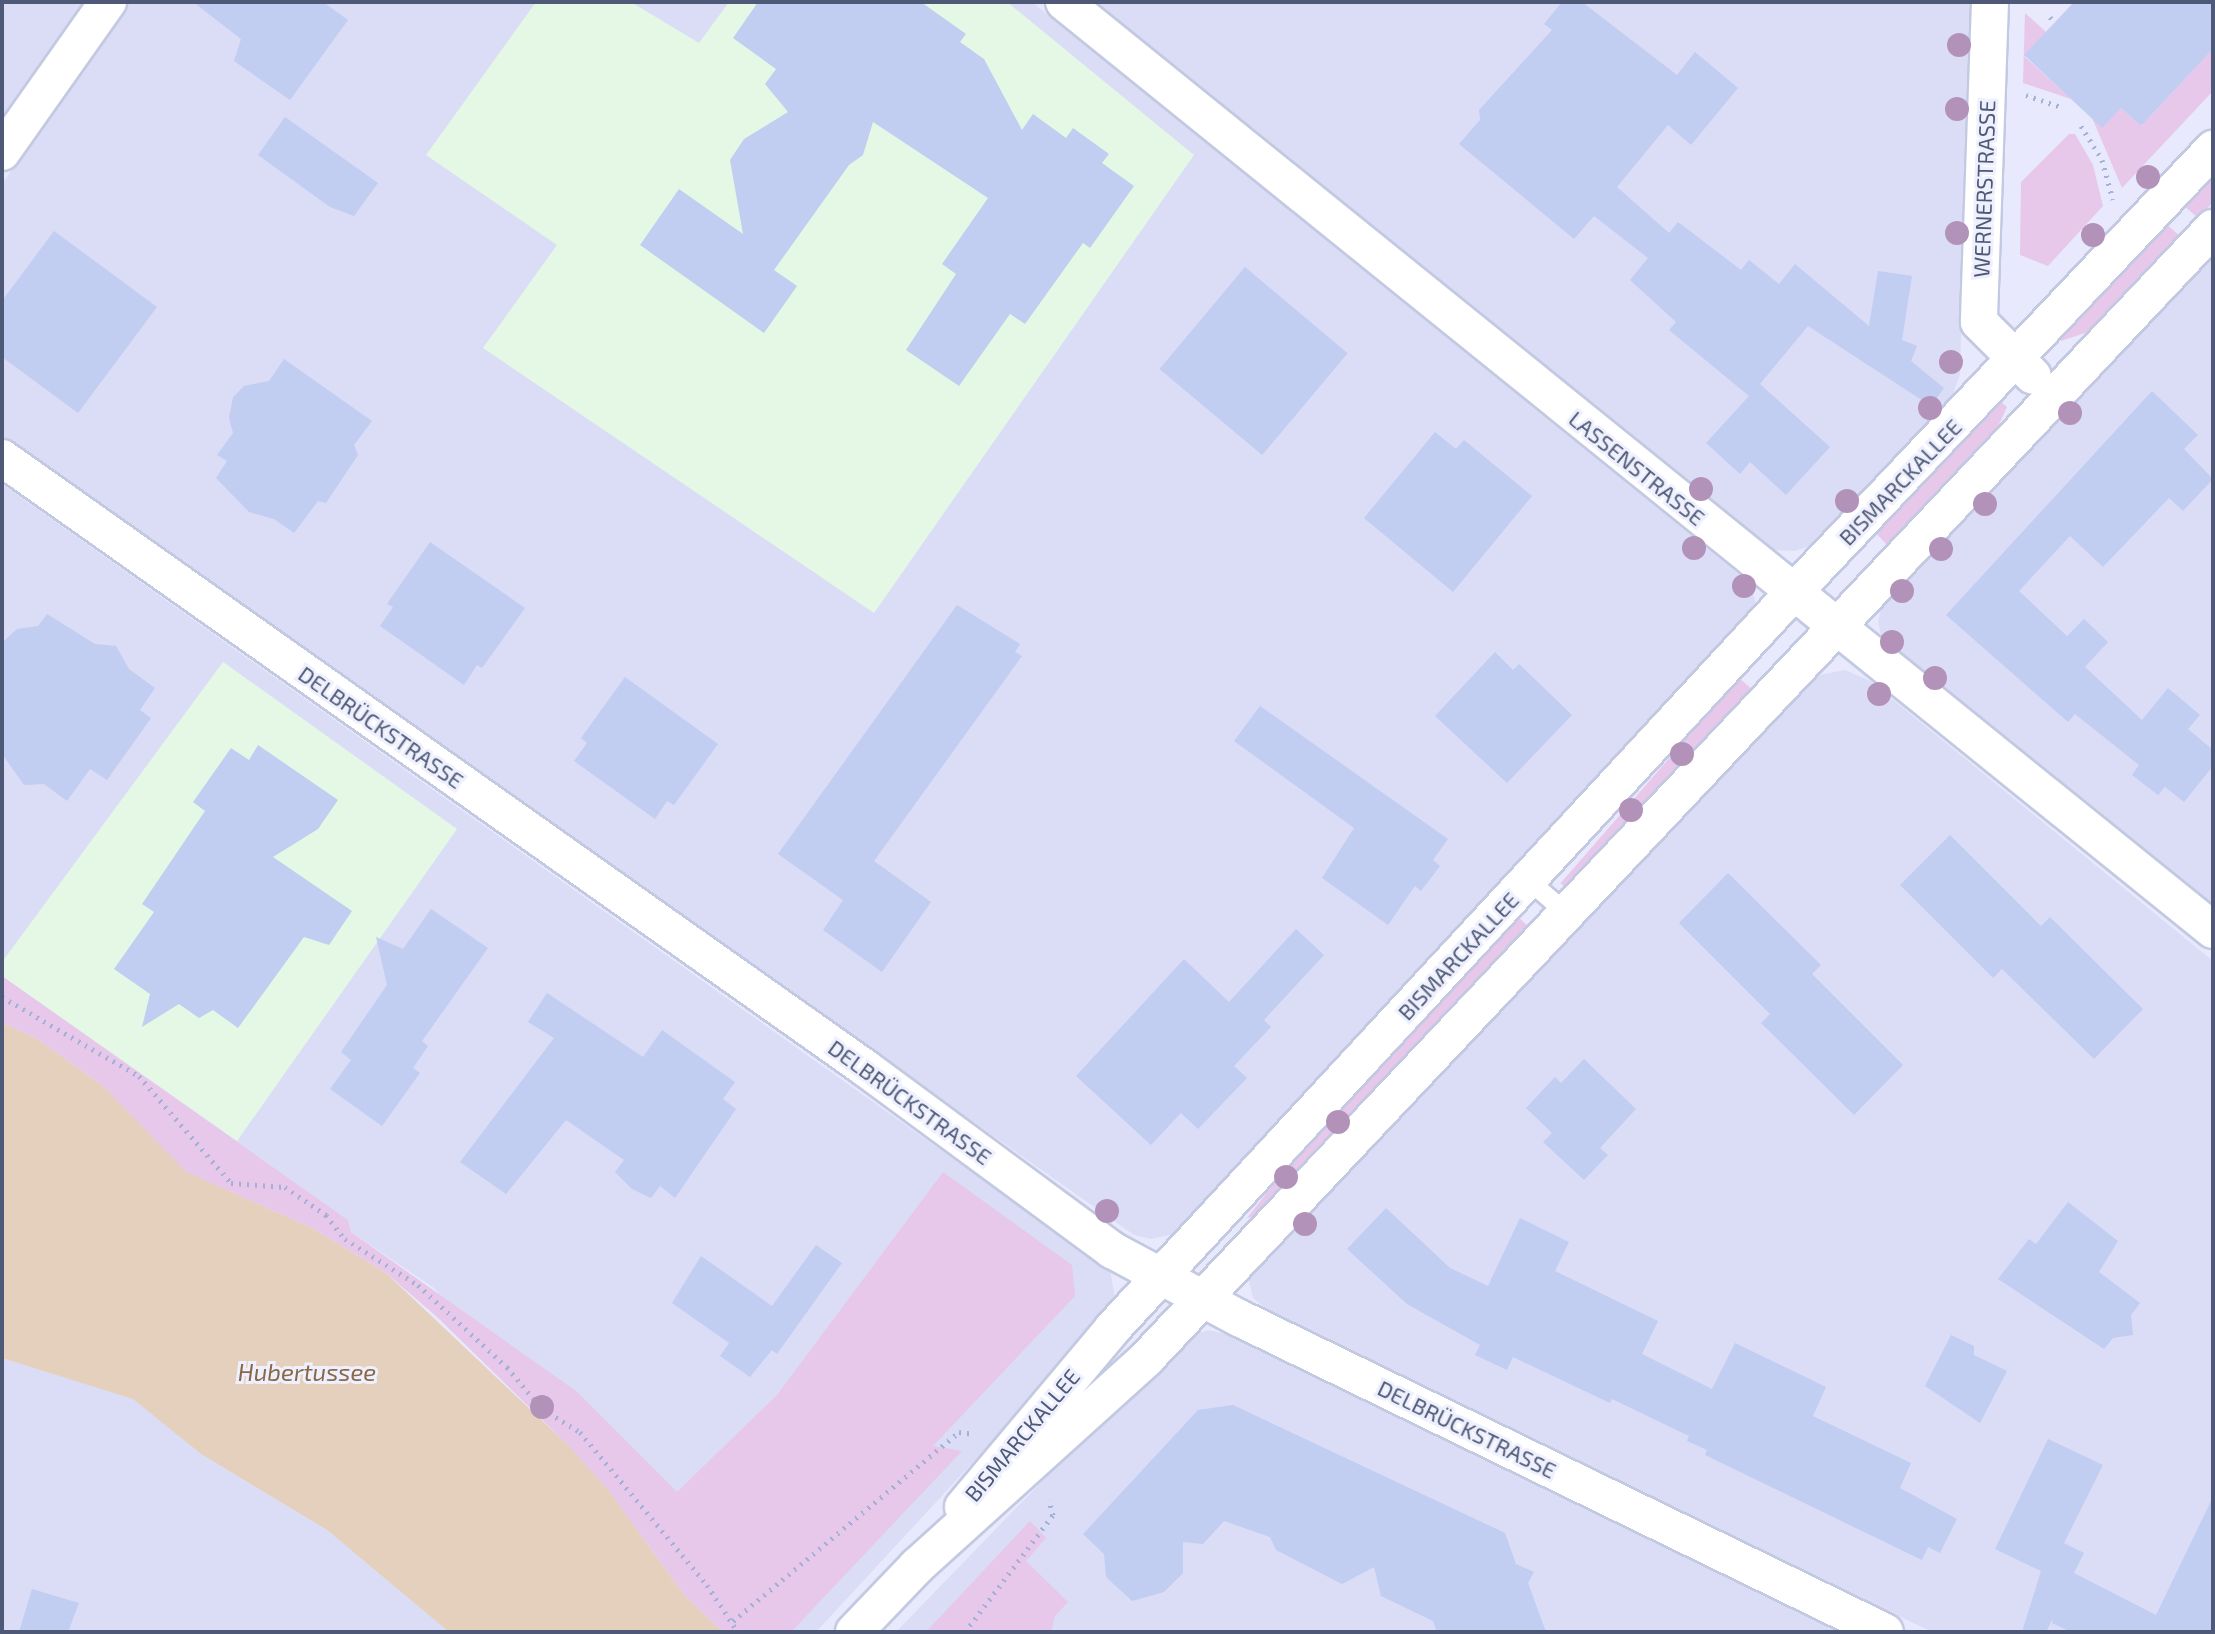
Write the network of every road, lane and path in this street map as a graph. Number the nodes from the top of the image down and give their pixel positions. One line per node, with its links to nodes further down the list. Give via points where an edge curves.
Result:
1 (108, 2): 8 (street)
2 (1064, 2): 14 (street, LASSENSTRASSE)
3 (1990, 2): 11 (street, WERNERSTRASSE, via 1979,322)
4 (2014, 94): 5 (path, via 2037,96)
5 (2063, 108)
6 (2081, 126): 9 (path, via 2102,160)
7 (2213, 149): 11 (street, BISMARCKALLEE)
8 (2, 152)
9 (2115, 208)
10 (2213, 228): 12 (street, BISMARCKALLEE)
11 (2017, 361): 12 (street); 14 (street, BISMARCKALLEE)
12 (2055, 397): 15 (street, BISMARCKALLEE)
13 (2, 458): 20 (street, DELBRÜCKSTRASSE, via 865,1068 1112,1250)
14 (1792, 594): 15 (street, LASSENSTRASSE); 16 (street, BISMARCKALLEE)
15 (1837, 630): 17 (street, BISMARCKALLEE); 18 (street, LASSENSTRASSE)
16 (1528, 880): 17 (lane); 20 (street, BISMARCKALLEE)
17 (1569, 915): 21 (street, BISMARCKALLEE)
18 (2213, 930)
19 (2, 997): 25 (path, via 139,1076 231,1183 285,1187 326,1215 345,1239 418,1285 507,1367 542,1409 580,1432)
20 (1163, 1278): 21 (street, DELBRÜCKSTRASSE); 24 (street, BISMARCKALLEE, via 1016,1437)
21 (1203, 1300): 24 (street, BISMARCKALLEE, via 1037,1463); 29 (street, DELBRÜCKSTRASSE)
22 (988, 1435): 25 (path, via 959,1432)
23 (1047, 1495): 28 (path, via 1053,1515)
24 (917, 1566): 27 (street, BISMARCKALLEE)
25 (733, 1621): 26 (path)
26 (738, 1632)
27 (854, 1632)
28 (965, 1632)
29 (1885, 1632)

